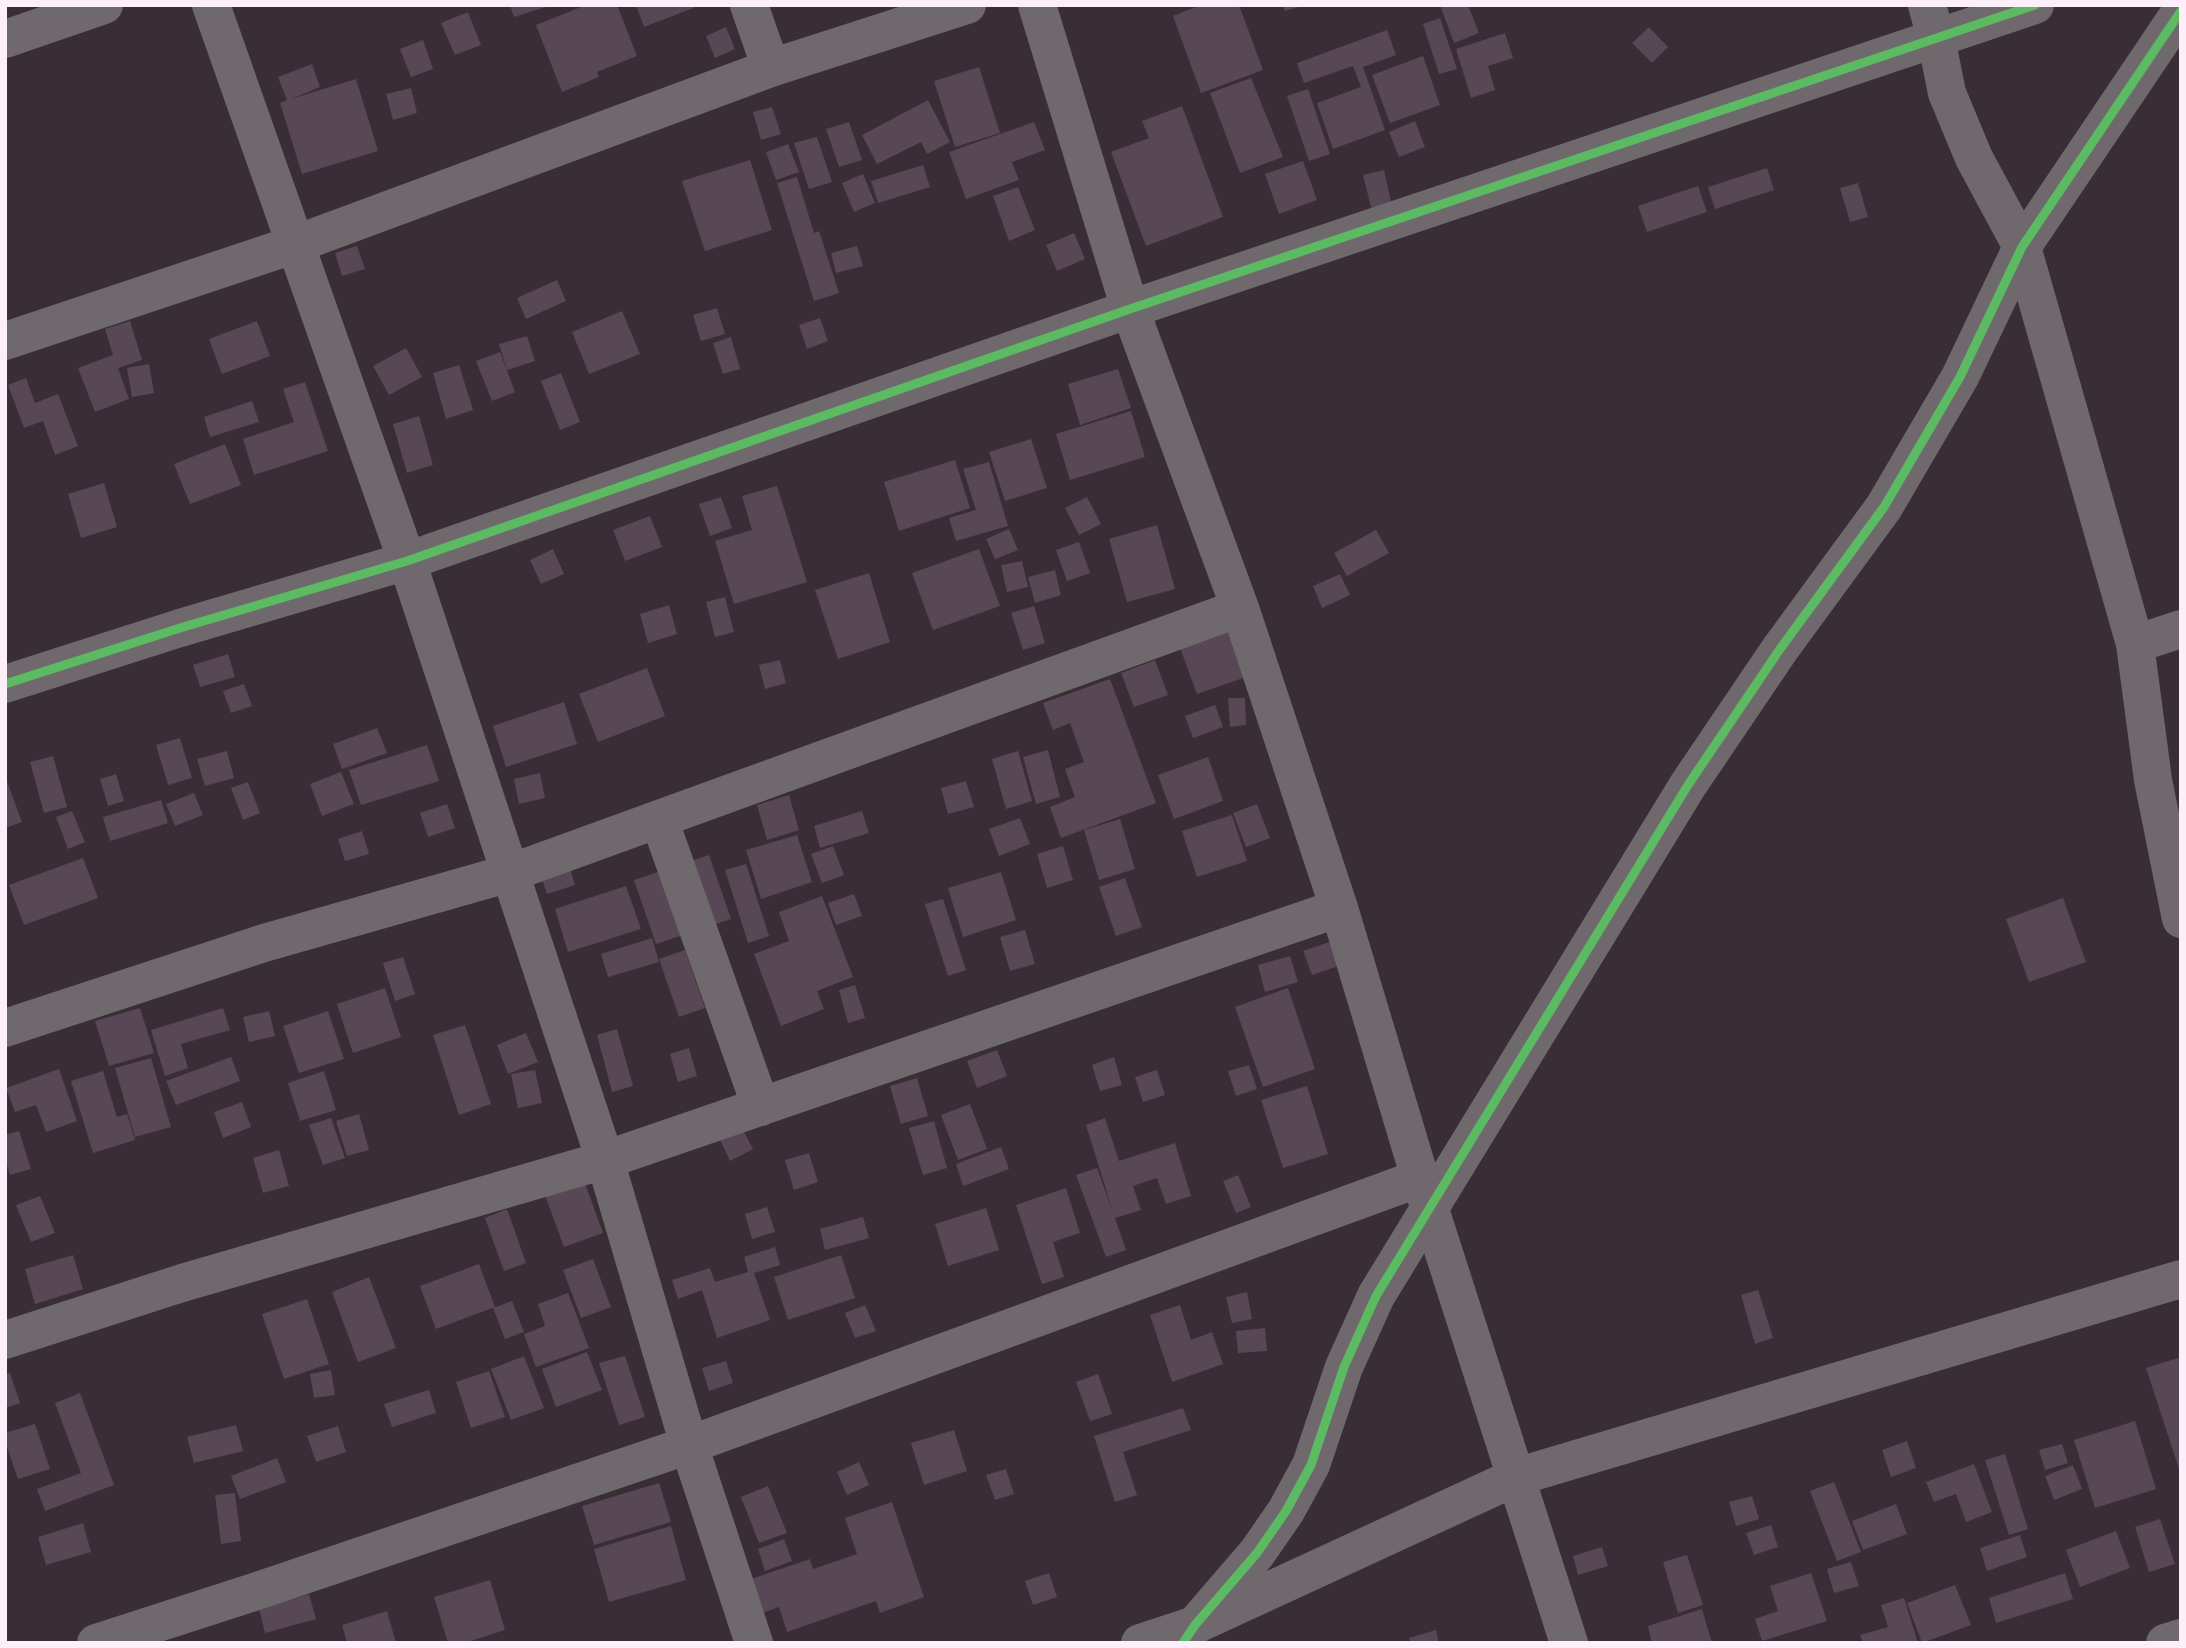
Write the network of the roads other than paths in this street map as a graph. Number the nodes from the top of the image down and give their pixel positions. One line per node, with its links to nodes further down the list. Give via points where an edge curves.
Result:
1 (104, 5): 9 (street)
2 (211, 5): 11 (street)
3 (749, 5): 10 (street)
4 (967, 5): 10 (street)
5 (1038, 5): 13 (street)
6 (2035, 5): 8 (street)
7 (2181, 11): 12 (street)
8 (1931, 22): 12 (street, via 1947,93 1974,158); 13 (street)
9 (5, 39)
10 (771, 68): 11 (street)
11 (296, 243): 14 (street); 15 (street)
12 (2022, 247): 18 (street); 27 (street, via 1960,376 1884,507 1688,785)
13 (1130, 309): 15 (street); 16 (street)
14 (5, 341)
15 (407, 561): 19 (street); 21 (street)
16 (1240, 608): 20 (street); 22 (street)
17 (2181, 629): 18 (street)
18 (2135, 644): 23 (street, via 2153,780)
19 (5, 684)
20 (659, 819): 21 (street); 25 (street)
21 (510, 873): 24 (street, via 264,943); 26 (street)
22 (1339, 908): 25 (street); 27 (street)
23 (2181, 919)
24 (5, 1028)
25 (761, 1107): 26 (street)
26 (605, 1160): 29 (street, via 182,1283); 30 (street)
27 (1425, 1193): 30 (street); 31 (street); 32 (street, via 1344,1367 1311,1465 1257,1553)
28 (2181, 1279): 31 (street)
29 (5, 1340)
30 (689, 1445): 34 (street); 35 (street)
31 (1516, 1477): 32 (street); 37 (street)
32 (1189, 1634): 36 (street)
33 (2181, 1637): 38 (street)
34 (96, 1643)
35 (754, 1643)
36 (1140, 1643)
37 (1569, 1643)
38 (2165, 1643)

